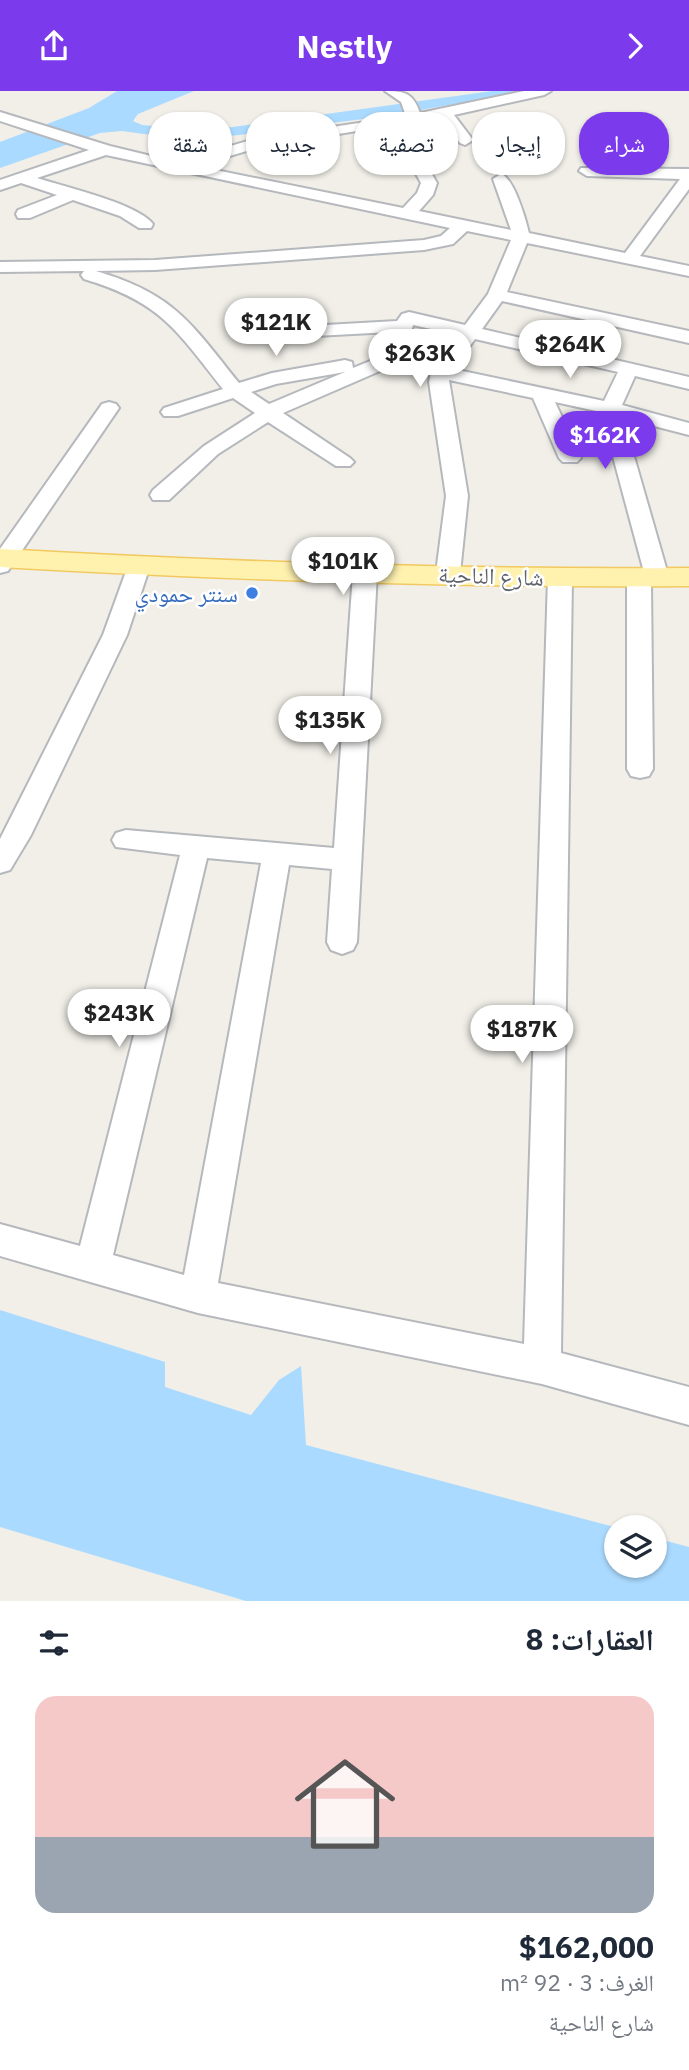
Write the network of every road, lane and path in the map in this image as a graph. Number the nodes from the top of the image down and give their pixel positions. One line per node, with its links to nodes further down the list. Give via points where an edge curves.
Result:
1 (392, 91): 4 (street)
2 (544, 91): 6 (street)
3 (425, 97): 4 (street)
4 (408, 100): 5 (street)
5 (412, 112)
6 (444, 112)
7 (2, 118): 11 (street)
8 (354, 128): 12 (street)
9 (458, 131): 10 (street)
10 (465, 140)
11 (105, 150): 13 (street); 18 (street)
12 (232, 151)
13 (148, 160)
14 (216, 175): 23 (street)
15 (425, 175): 23 (street, via 429,183 425,195)
16 (669, 175): 17 (street)
17 (689, 176): 27 (street)
18 (21, 178): 20 (street); 21 (street)
19 (501, 179): 26 (street)
20 (0, 185)
21 (73, 194): 22 (street); 24 (street, via 126,212)
22 (24, 214)
23 (407, 214): 25 (street)
24 (145, 224)
25 (464, 225): 26 (street); 28 (street, via 447,240 424,245 155,265)
26 (521, 237): 27 (street); 31 (street)
27 (629, 259): 29 (street)
28 (0, 267)
29 (689, 271)
30 (0, 281): 40 (street, via 95,275 125,286 181,323)
31 (497, 295): 33 (street); 35 (street)
32 (402, 326): 33 (street, via 409,318); 34 (street); 36 (street)
33 (472, 332): 37 (street); 38 (street)
34 (259, 333)
35 (689, 337)
36 (396, 357): 40 (street); 45 (street)
37 (629, 369): 39 (street); 43 (street)
38 (441, 372): 41 (street); 53 (street, via 457,496)
39 (689, 383)
40 (234, 390): 44 (street); 45 (street)
41 (542, 395): 43 (street); 47 (street)
42 (109, 408): 50 (street)
43 (610, 408): 46 (street); 56 (street)
44 (171, 412)
45 (266, 413): 48 (street); 49 (street, via 211,450)
46 (689, 429)
47 (570, 459)
48 (342, 462)
49 (161, 495)
50 (2, 561): 51 (main road, شارع الناحية)
51 (139, 566): 52 (main road, شارع الناحية); 62 (street, via 114,635)
52 (365, 573): 53 (main road, شارع الناحية); 61 (street)
53 (448, 573): 55 (main road, شارع الناحية)
54 (689, 577): 56 (main road, شارع الناحية)
55 (560, 578): 56 (main road, شارع الناحية); 67 (street)
56 (648, 578): 57 (street)
57 (640, 769)
58 (126, 840): 59 (street)
59 (196, 847): 60 (street); 65 (street)
60 (277, 853): 61 (street); 66 (street)
61 (348, 860): 63 (street)
62 (0, 862)
63 (342, 943)
64 (0, 1240): 65 (street)
65 (93, 1265): 66 (street)
66 (198, 1296): 67 (street)
67 (542, 1366): 68 (street)
68 (689, 1406)

